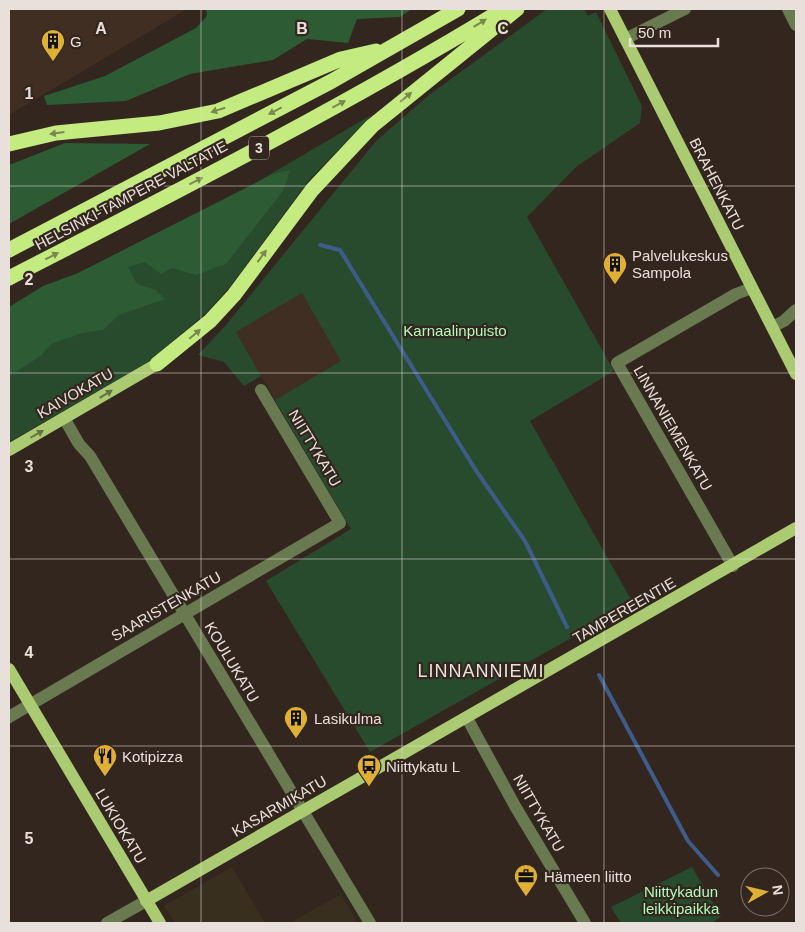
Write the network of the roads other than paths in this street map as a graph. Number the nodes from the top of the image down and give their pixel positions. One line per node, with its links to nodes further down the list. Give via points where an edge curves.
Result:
1 (458, 9): 9 (highway, HELSINKI-TAMPERE VALTATIE / 3)
2 (504, 9): 12 (highway, HELSINKI-TAMPERE VALTATIE / 3, one-way to 2, via 348,100)
3 (517, 9): 16 (highway, one-way to 3, via 210,321 234,295 312,190 366,132)
4 (610, 9): 8 (main road, BRAHENKATU)
5 (685, 9): 8 (street)
6 (788, 9): 7 (street)
7 (796, 25)
8 (625, 39): 13 (main road, BRAHENKATU)
9 (395, 47): 10 (highway, one-way to 10, via 341,59 218,111 159,123 56,133); 11 (highway, HELSINKI-TAMPERE VALTATIE / 3, one-way to 11)
10 (9, 144)
11 (9, 250)
12 (9, 278)
13 (752, 288): 15 (main road, BRAHENKATU); 23 (street, LINNANIEMENKATU, via 736,294 617,363)
14 (796, 310): 15 (street)
15 (772, 327): 17 (main road, BRAHENKATU)
16 (157, 364): 19 (main road, KAIVOKATU, one-way to 16)
17 (796, 374)
18 (261, 390): 21 (street, NIITTYKATU)
19 (64, 418): 20 (main road, KAIVOKATU, one-way to 19); 24 (street, KOULUKATU)
20 (9, 450)
21 (340, 523): 24 (street, SAARISTENKATU)
22 (796, 528): 23 (main road, TAMPEREENTIE)
23 (733, 566): 28 (main road, TAMPEREENTIE)
24 (185, 614): 26 (street, SAARISTENKATU); 29 (street, KOULUKATU)
25 (9, 669): 26 (main road, LUKIOKATU)
26 (30, 704): 27 (street, SAARISTENKATU); 30 (main road, LUKIOKATU)
27 (9, 717)
28 (467, 718): 29 (main road, KASARMIKATU); 31 (street, NIITTYKATU)
29 (302, 812): 30 (main road, KASARMIKATU); 34 (street, KOULUKATU)
30 (146, 901): 32 (street, KASARMIKATU); 33 (main road, LUKIOKATU)
31 (580, 921)
32 (107, 923)
33 (160, 923)
34 (370, 923)

